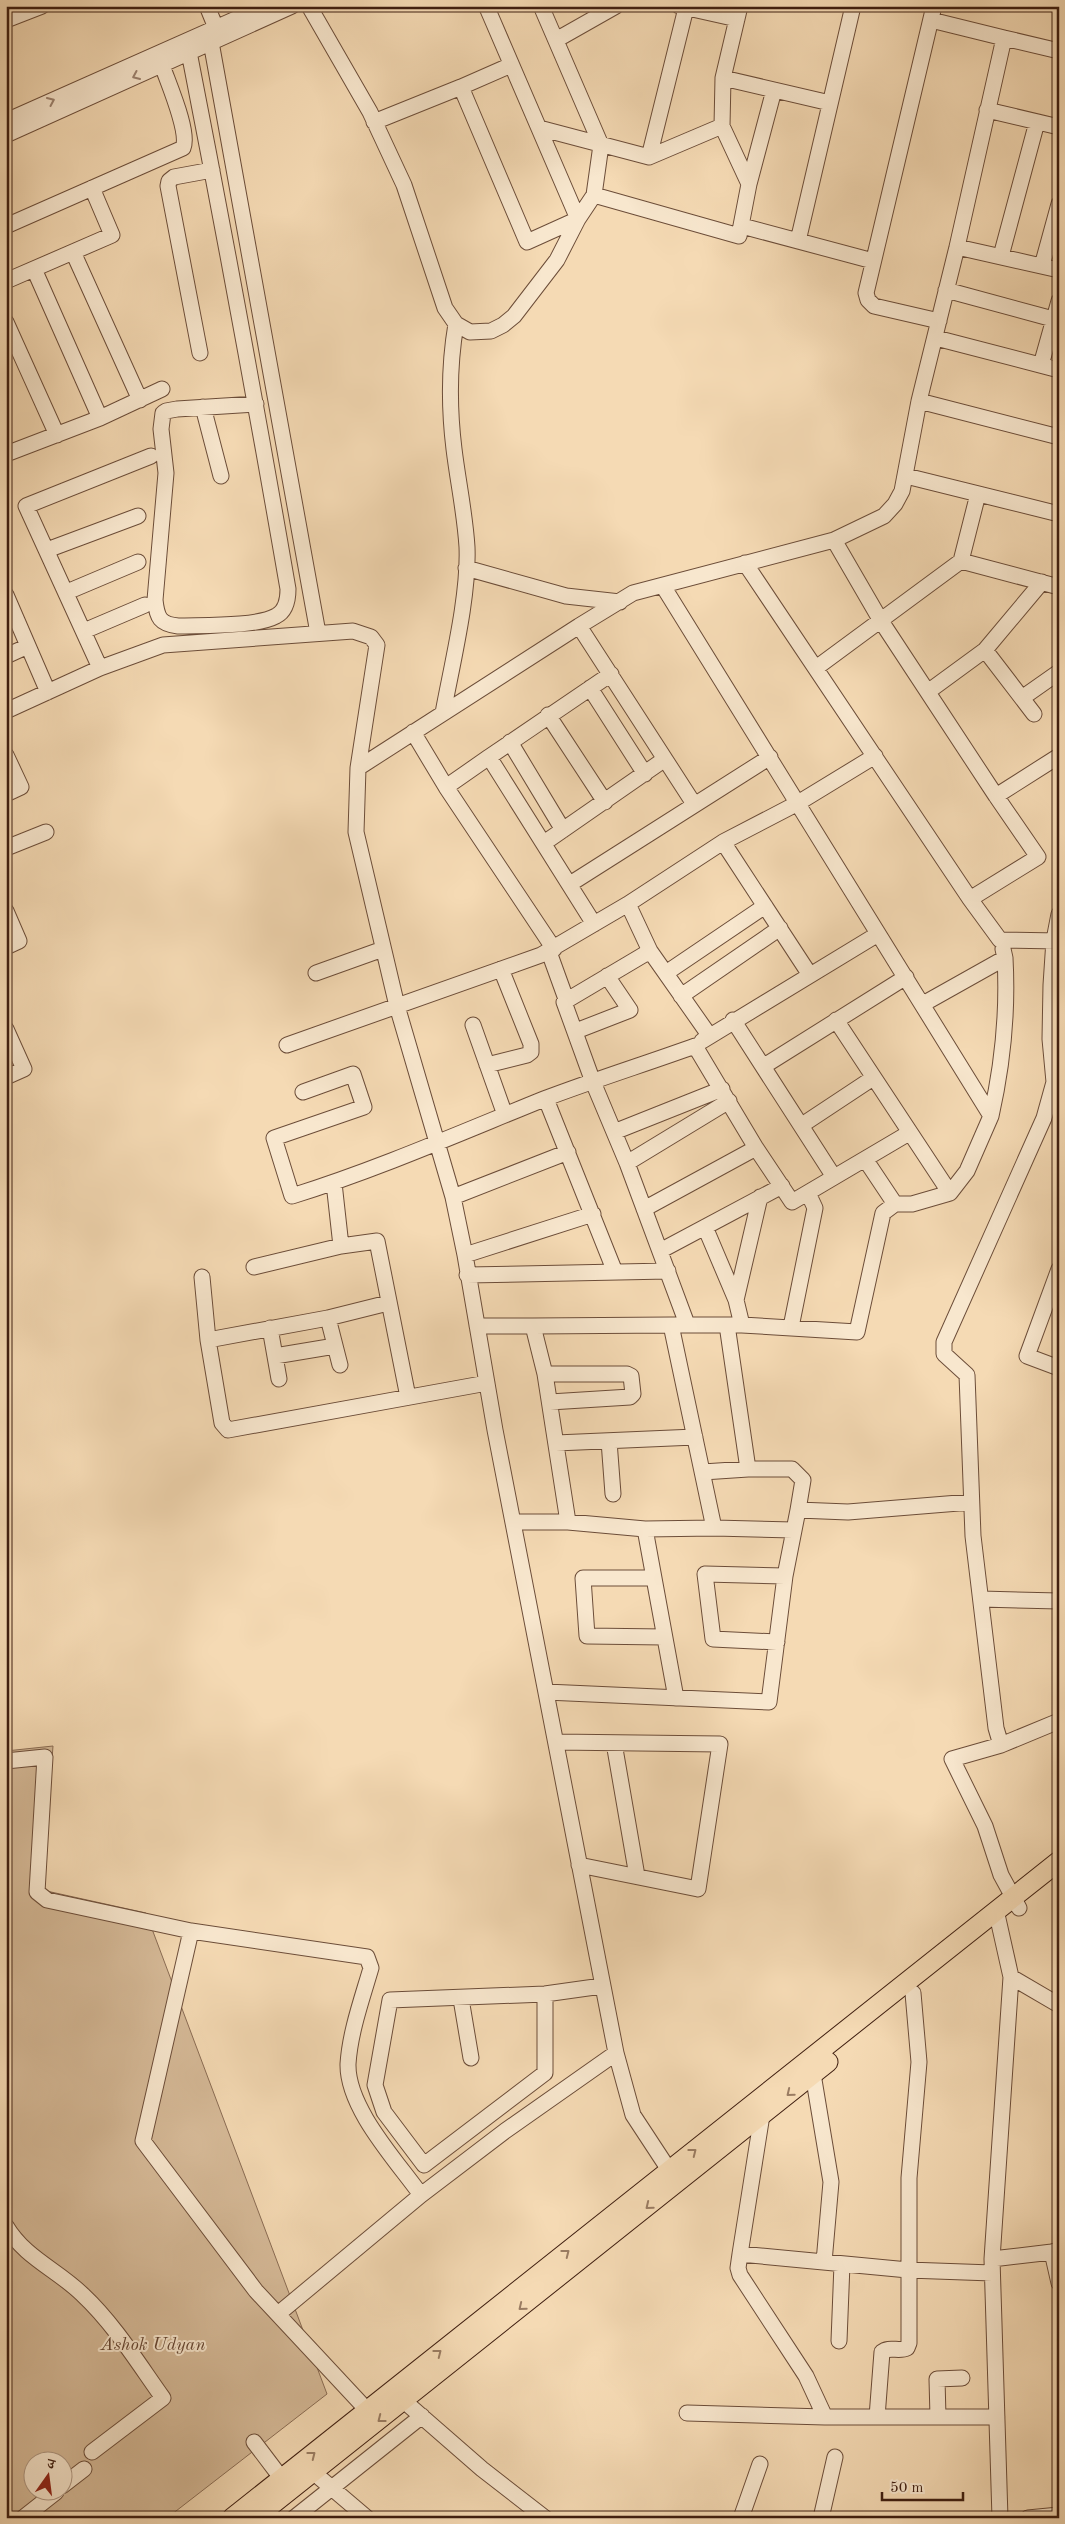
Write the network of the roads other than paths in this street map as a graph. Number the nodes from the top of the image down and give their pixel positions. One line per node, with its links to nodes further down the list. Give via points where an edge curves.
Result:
1 (42, 6): 13 (street)
2 (207, 6): 14 (street)
3 (265, 6): 14 (street)
4 (310, 6): 27 (street)
5 (541, 6): 16 (street)
6 (616, 6): 16 (street)
7 (853, 6): 24 (street)
8 (289, 7): 14 (street)
9 (682, 7): 12 (street); 34 (street)
10 (489, 8): 20 (street)
11 (930, 10): 15 (street); 47 (street)
12 (739, 13): 21 (street)
13 (6, 20)
14 (213, 35): 18 (street); 26 (street, one-way to 14); 93 (street)
15 (1004, 38): 17 (street); 25 (street)
16 (556, 40): 33 (street)
17 (1059, 51)
18 (189, 52): 19 (street); 35 (street)
19 (162, 64): 32 (street, one-way to 32); 37 (street, via 183,128 183,148)
20 (512, 65): 22 (street); 31 (street)
21 (723, 78): 23 (street); 29 (street)
22 (461, 87): 27 (street); 40 (street, via 528,242)
23 (774, 90): 24 (street); 36 (street)
24 (830, 104): 43 (street)
25 (987, 110): 28 (street); 44 (street)
26 (6, 121)
27 (374, 122): 56 (street, via 404,184 445,308)
28 (1037, 122): 30 (street); 46 (street)
29 (722, 126): 34 (street); 36 (street)
30 (1059, 127)
31 (539, 128): 33 (street); 40 (street)
32 (6, 135)
33 (601, 145): 34 (street); 38 (street)
34 (648, 157)
35 (212, 170): 58 (street, via 174,177 168,186); 64 (street)
36 (749, 184): 42 (street)
37 (92, 188): 41 (street); 45 (street, via 112,235)
38 (594, 195): 40 (street); 42 (street, via 739,236)
39 (1059, 204): 48 (street)
40 (578, 219): 56 (street, via 557,260 514,316 503,325 481,333 470,332)
41 (6, 226)
42 (742, 226): 43 (street)
43 (798, 241): 47 (street)
44 (957, 247): 46 (street); 52 (street)
45 (73, 252): 49 (street); 62 (street)
46 (1001, 256): 48 (street)
47 (874, 261): 54 (street, via 866,293 874,306)
48 (1042, 266): 50 (street)
49 (34, 269): 51 (street); 66 (street)
50 (1059, 270)
51 (6, 281)
52 (946, 290): 53 (street); 54 (street)
53 (1057, 309): 59 (street)
54 (939, 321): 57 (street)
55 (6, 322): 67 (street)
56 (456, 324): 81 (street, via 450,368 454,448 464,511)
57 (936, 338): 59 (street); 63 (street)
58 (200, 353)
59 (1041, 365): 60 (street)
60 (1059, 370)
61 (162, 390): 62 (street)
62 (140, 400): 66 (street)
63 (919, 401): 68 (street); 72 (street)
64 (256, 404): 65 (street); 89 (street, via 288,589)
65 (203, 407): 71 (street); 89 (street, via 166,411 161,420 166,461 155,600 159,620 166,625 178,626 260,621 277,616)
66 (100, 418): 67 (street)
67 (57, 436): 69 (street)
68 (1059, 437)
69 (6, 454)
70 (151, 456): 77 (street, via 26,506)
71 (221, 476)
72 (906, 476): 73 (street); 76 (street, via 896,504 884,516)
73 (978, 494): 74 (street); 78 (street)
74 (1059, 514)
75 (138, 516): 77 (street)
76 (834, 540): 80 (street); 90 (street)
77 (47, 550): 85 (street)
78 (961, 561): 82 (street); 90 (street)
79 (138, 562): 85 (street)
80 (745, 564): 83 (street); 99 (street)
81 (466, 568): 86 (street, via 566,596); 107 (street)
82 (1042, 582): 84 (street); 96 (street)
83 (662, 586): 86 (street, via 634,593); 115 (street)
84 (1059, 587)
85 (67, 592): 92 (street)
86 (620, 602): 91 (street)
87 (8, 604): 95 (street)
88 (145, 604): 92 (street)
89 (286, 606): 94 (street)
90 (881, 621): 99 (street); 103 (street)
91 (579, 626): 101 (street); 107 (street)
92 (84, 631): 98 (street)
93 (318, 633): 94 (street); 118 (street, via 362,633 377,645)
94 (288, 634): 98 (street, via 163,645)
95 (28, 646): 97 (street); 104 (street)
96 (985, 650): 103 (street); 105 (street)
97 (6, 656)
98 (100, 668): 104 (street)
99 (816, 668): 113 (street)
100 (1059, 672): 105 (street)
101 (611, 674): 102 (street); 117 (street)
102 (590, 688): 109 (street); 119 (street)
103 (929, 691): 122 (street)
104 (48, 692): 106 (street)
105 (1022, 698): 108 (street)
106 (6, 711)
107 (443, 713): 110 (street)
108 (1034, 714)
109 (548, 715): 111 (street); 123 (street)
110 (412, 732): 118 (street); 120 (street)
111 (510, 742): 116 (street); 126 (street)
112 (6, 755): 121 (street, via 21,787)
113 (875, 756): 124 (street); 132 (street)
114 (1059, 756): 122 (street)
115 (770, 757): 124 (street); 125 (street)
116 (489, 758): 120 (street); 129 (street)
117 (665, 759): 119 (street); 125 (street)
118 (358, 768): 143 (street, via 356,832)
119 (645, 774): 123 (street)
120 (446, 787): 144 (street)
121 (6, 794)
122 (996, 796): 132 (street, via 1038,857)
123 (605, 802): 126 (street)
124 (798, 803): 128 (street); 139 (street)
125 (694, 804): 131 (street)
126 (563, 830): 129 (street)
127 (46, 832): 130 (street)
128 (723, 842): 133 (street); 134 (street)
129 (544, 843): 131 (street)
130 (6, 848)
131 (570, 884): 137 (street)
132 (970, 899): 140 (street)
133 (628, 904): 137 (street); 145 (street)
134 (765, 906): 138 (street); 149 (street)
135 (6, 911): 142 (street, via 19,941)
136 (1059, 914): 141 (street)
137 (594, 924): 144 (street)
138 (780, 928): 150 (street); 153 (street)
139 (878, 934): 150 (street); 152 (street)
140 (1000, 940): 141 (street); 146 (street)
141 (1053, 941): 229 (street, via 1050,1039 1054,1082 1044,1118 944,1342 944,1354 967,1375)
142 (6, 947)
143 (383, 948): 148 (street); 156 (street)
144 (552, 950): 147 (street); 154 (street)
145 (650, 951): 149 (street); 151 (street)
146 (1005, 958): 155 (street); 174 (street, via 1004,1040)
147 (501, 969): 156 (street); 165 (street, via 531,1044 531,1052)
148 (316, 973)
149 (666, 973): 153 (street)
150 (810, 975): 157 (street)
151 (607, 976): 154 (street); 161 (street, via 630,1010)
152 (906, 977): 155 (street); 158 (street)
153 (682, 996): 162 (street)
154 (566, 999): 161 (street)
155 (923, 1004): 174 (street)
156 (396, 1006): 163 (street); 178 (street)
157 (733, 1020): 162 (street); 166 (street)
158 (836, 1020): 166 (street); 168 (street)
159 (473, 1024): 165 (street)
160 (6, 1029): 167 (street, via 24,1069)
161 (576, 1031): 169 (street)
162 (708, 1035): 164 (street)
163 (287, 1045)
164 (695, 1046): 169 (street); 171 (street)
165 (488, 1065): 173 (street)
166 (764, 1066): 175 (street)
167 (6, 1077)
168 (873, 1078): 175 (street); 177 (street)
169 (592, 1082): 172 (street); 176 (street)
170 (303, 1092): 184 (street, via 353,1074 364,1107 274,1138 292,1196)
171 (725, 1095): 176 (street); 179 (street); 182 (street)
172 (546, 1099): 173 (street); 180 (street)
173 (505, 1115): 178 (street)
174 (991, 1116): 187 (street, via 966,1171)
175 (802, 1125): 183 (street)
176 (614, 1132): 182 (street)
177 (908, 1132): 181 (street); 187 (street)
178 (436, 1144): 184 (street); 188 (street)
179 (756, 1148): 185 (street); 191 (street)
180 (568, 1152): 188 (street); 192 (street)
181 (865, 1159): 183 (street); 190 (street)
182 (626, 1163): 191 (street)
183 (834, 1177): 186 (street)
184 (334, 1183): 194 (street)
185 (782, 1186): 186 (street, via 792,1202); 189 (street)
186 (808, 1193): 211 (street, via 815,1208)
187 (950, 1193): 190 (street, via 912,1204)
188 (453, 1197): 196 (street)
189 (760, 1197): 193 (street); 203 (street)
190 (895, 1204): 211 (street, via 883,1213 857,1332)
191 (644, 1209): 195 (street)
192 (592, 1214): 196 (street); 200 (street)
193 (705, 1227): 195 (street); 203 (street)
194 (341, 1246): 197 (street); 204 (street, via 377,1241)
195 (660, 1251): 199 (street)
196 (465, 1255): 201 (street)
197 (254, 1267)
198 (1059, 1269): 217 (street, via 1027,1356)
199 (668, 1271): 200 (street); 206 (street)
200 (615, 1272): 201 (street)
201 (467, 1275): 209 (street)
202 (202, 1277): 213 (street)
203 (736, 1300): 208 (street)
204 (388, 1303): 205 (street); 221 (street)
205 (328, 1318): 212 (street); 214 (street)
206 (687, 1324): 207 (street); 208 (street)
207 (671, 1325): 210 (street); 223 (street)
208 (735, 1325): 211 (street); 226 (street)
209 (477, 1326): 210 (street); 220 (street)
210 (533, 1326): 218 (street)
211 (791, 1327)
212 (270, 1328): 213 (street); 215 (street)
213 (208, 1340): 221 (street, via 222,1423 228,1430)
214 (334, 1346): 215 (street); 216 (street)
215 (275, 1356): 219 (street)
216 (340, 1365)
217 (1059, 1368)
218 (545, 1374): 222 (street); 222 (street, via 631,1376 633,1394 630,1397)
219 (279, 1378)
220 (487, 1383): 221 (street); 231 (street)
221 (408, 1397)
222 (550, 1402): 225 (street)
223 (695, 1436): 224 (street); 227 (street)
224 (609, 1441): 225 (street); 228 (street)
225 (556, 1444): 232 (street)
226 (748, 1469): 227 (street); 230 (street, via 792,1469 803,1480)
227 (703, 1472): 233 (street)
228 (612, 1494)
229 (971, 1502): 230 (street); 238 (street)
230 (798, 1510): 235 (street)
231 (513, 1522): 232 (street); 242 (street)
232 (568, 1522): 234 (street)
233 (714, 1528): 234 (street); 235 (street)
234 (645, 1529): 237 (street)
235 (794, 1530): 236 (street)
236 (785, 1576): 241 (street); 241 (street, via 705,1574 713,1639)
237 (653, 1578): 240 (street); 240 (street, via 583,1578 588,1636)
238 (981, 1599): 239 (street); 247 (street, via 996,1728)
239 (1059, 1602)
240 (664, 1637): 243 (street)
241 (776, 1642): 243 (street, via 769,1702)
242 (546, 1692): 243 (street); 245 (street)
243 (676, 1698)
244 (1059, 1721): 247 (street)
245 (556, 1742): 246 (street); 250 (street)
246 (614, 1743): 252 (street); 252 (street, via 720,1744 698,1889)
247 (1001, 1745): 253 (street, via 952,1759 985,1826 1001,1875)
248 (6, 1761): 255 (street, via 45,1757 37,1892 47,1900)
249 (1059, 1861): 253 (main road)
250 (579, 1865): 252 (street); 257 (street)
251 (1059, 1875): 253 (main road)
252 (636, 1876)
253 (1015, 1903): 254 (main road)
254 (998, 1916): 256 (street); 258 (main road); 266 (main road, one-way to 254, via 937,1960)
255 (191, 1931): 267 (street, via 367,1957 370,1968 350,2048 350,2086 359,2110); 276 (street, via 143,2141 256,2291)
256 (1011, 1978): 261 (street); 273 (street)
257 (602, 1986): 259 (street); 262 (street)
258 (913, 1993): 264 (main road); 274 (street, via 919,2062 909,2178)
259 (545, 1994): 260 (street); 260 (street, via 545,2073 424,2166 384,2112 375,2085 390,2000)
260 (461, 1999): 263 (street)
261 (1059, 2005)
262 (616, 2053): 266 (street, via 633,2115); 267 (street)
263 (471, 2058)
264 (813, 2074): 265 (main road, one-way to 265); 271 (street, via 831,2182)
265 (762, 2115): 266 (main road); 270 (street)
266 (674, 2177): 279 (main road, one-way to 279); 280 (main road, one-way to 266)
267 (421, 2195): 276 (street)
268 (6, 2226): 288 (street, via 31,2256 72,2285 98,2310 164,2398)
269 (1055, 2251): 273 (street); 275 (street)
270 (740, 2254): 271 (street); 283 (street, via 740,2275 806,2376)
271 (824, 2262): 272 (street)
272 (842, 2264): 274 (street); 277 (street)
273 (992, 2266): 274 (street); 286 (street)
274 (908, 2270): 284 (street, via 909,2343 902,2350 886,2349 882,2352)
275 (1059, 2283)
276 (278, 2314): 280 (street)
277 (839, 2341)
278 (962, 2378): 285 (street, via 937,2379)
279 (404, 2401): 282 (street); 292 (main road, one-way to 292)
280 (367, 2410): 294 (main road, one-way to 280)
281 (687, 2413): 283 (street)
282 (422, 2416): 295 (street); 303 (street)
283 (825, 2417): 284 (street)
284 (877, 2417): 285 (street)
285 (938, 2417): 286 (street)
286 (996, 2417): 306 (street)
287 (254, 2442): 294 (street)
288 (92, 2452)
289 (836, 2457): 305 (street)
290 (760, 2464): 304 (street)
291 (84, 2469): 293 (street)
292 (313, 2472): 295 (street); 300 (main road)
293 (72, 2478)
294 (282, 2479): 299 (main road)
295 (332, 2488): 301 (street); 302 (street)
296 (43, 2502): 298 (street)
297 (1059, 2515): 307 (street)
298 (23, 2518)
299 (232, 2518)
300 (255, 2518)
301 (294, 2518)
302 (367, 2518)
303 (545, 2518)
304 (741, 2518)
305 (821, 2518)
306 (1000, 2518)
307 (1028, 2518)

